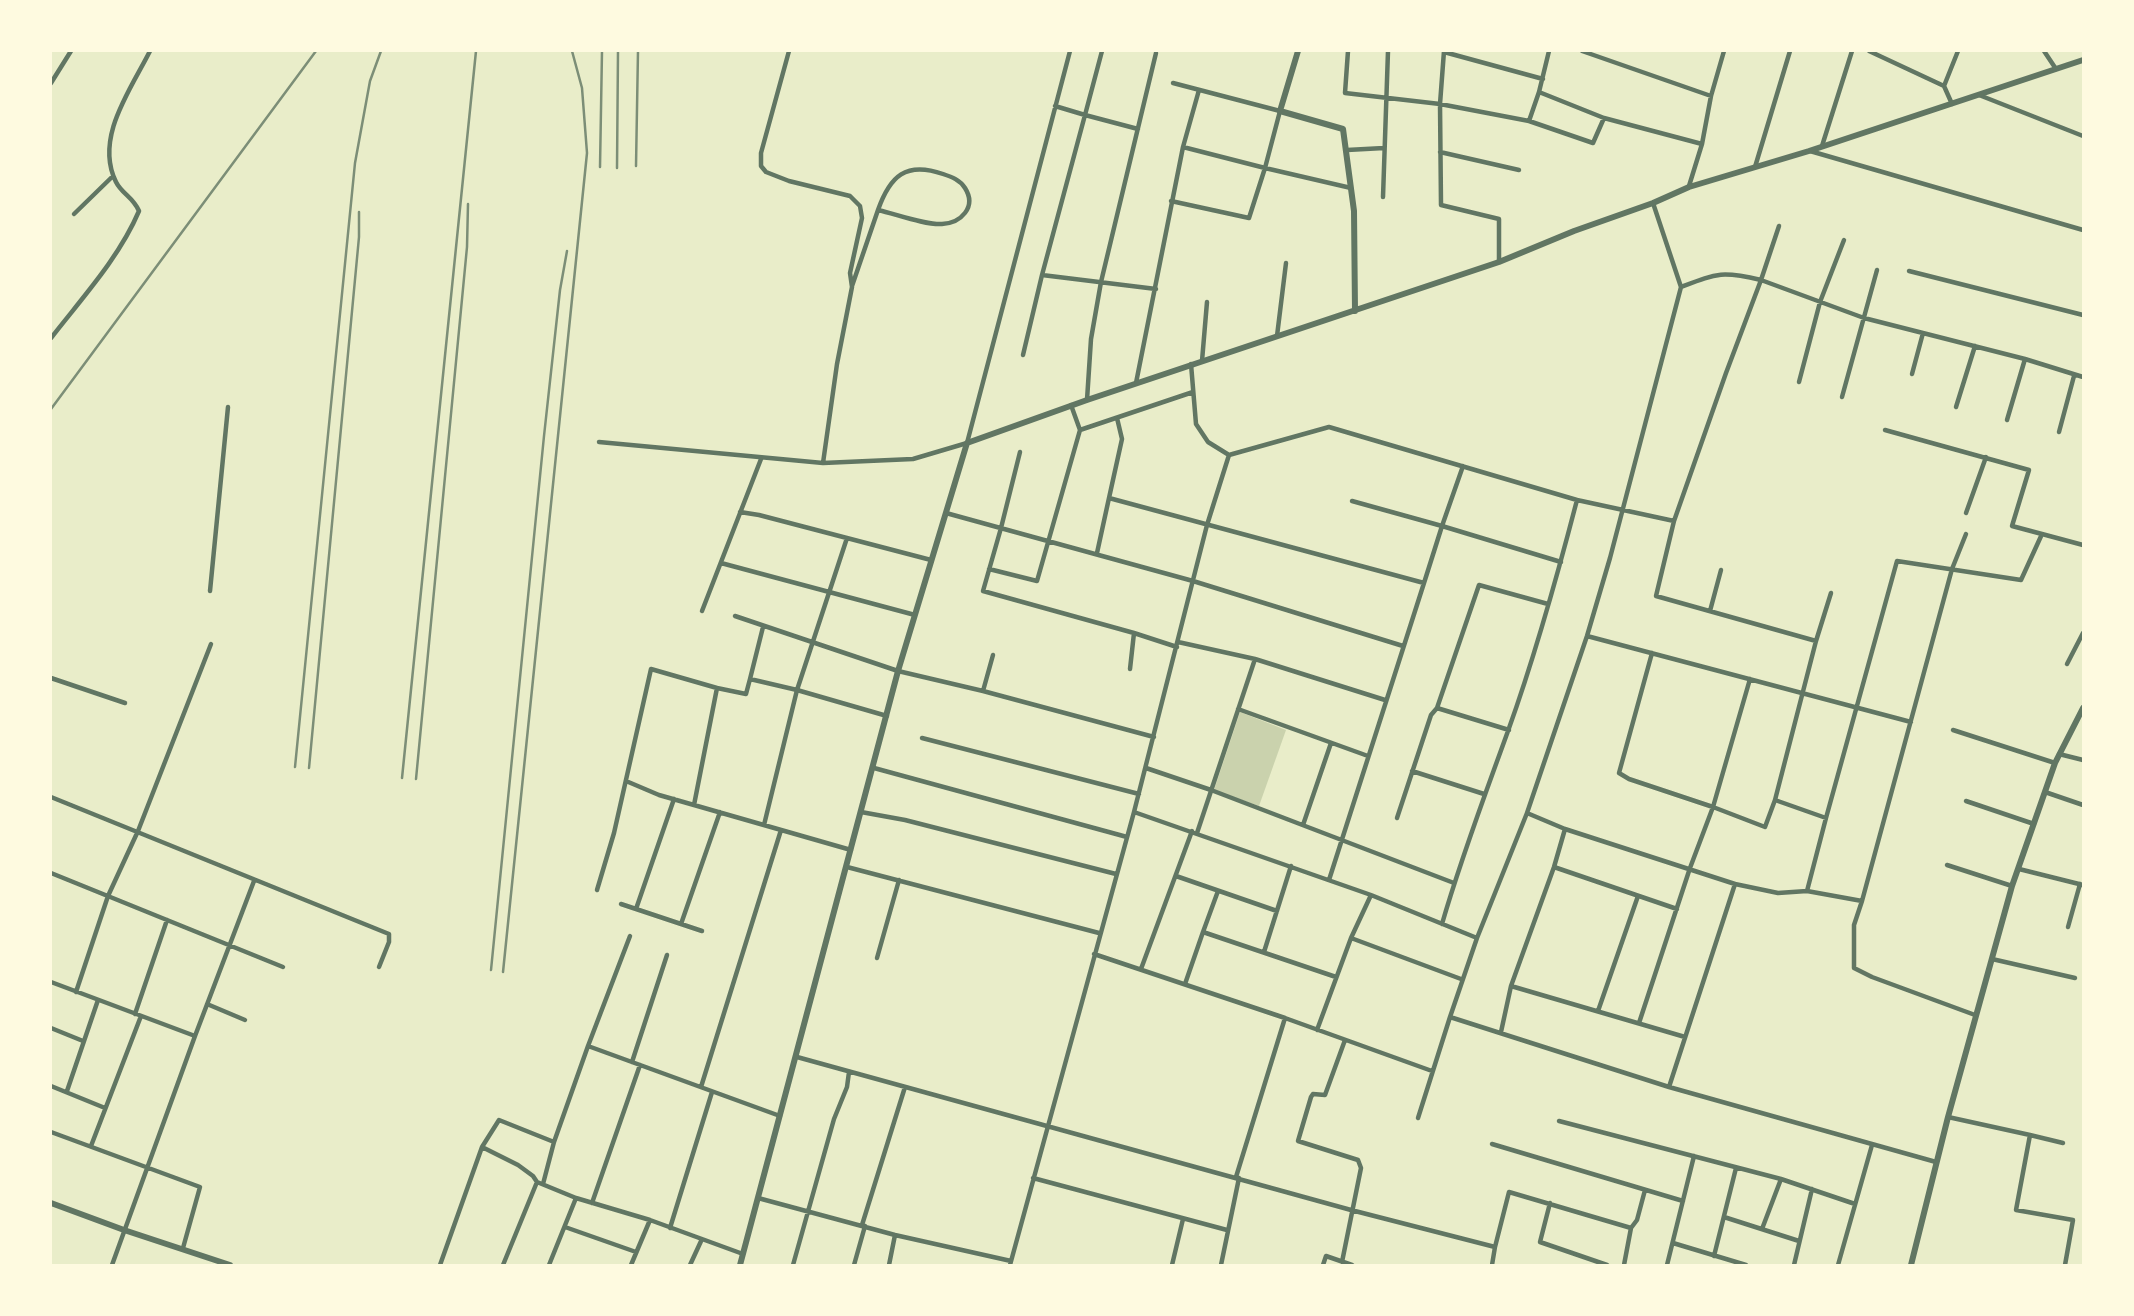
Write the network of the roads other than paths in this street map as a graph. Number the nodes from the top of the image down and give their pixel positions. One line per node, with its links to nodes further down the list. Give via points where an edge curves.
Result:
1 (71, 51): 22 (street)
2 (150, 51): 49 (street, via 111,131)
3 (789, 51): 67 (street, via 761,166 789,181 856,199 862,218 850,273)
4 (1070, 51): 32 (street)
5 (1102, 51): 34 (street)
6 (1298, 51): 33 (street)
7 (1348, 51): 29 (street, via 1345,93)
8 (1388, 51): 29 (street)
9 (1444, 51): 21 (street); 30 (street)
10 (1549, 51): 21 (street)
11 (1582, 51): 28 (street)
12 (1724, 51): 28 (street)
13 (1790, 51): 46 (street)
14 (1852, 51): 40 (street)
15 (1869, 51): 24 (street)
16 (1958, 51): 24 (street)
17 (2044, 51): 20 (street)
18 (1156, 52): 37 (street)
19 (2083, 60): 20 (street)
20 (2056, 69): 27 (street)
21 (1543, 79): 26 (street)
22 (51, 83)
23 (1173, 83): 25 (street)
24 (1944, 86): 31 (street)
25 (1199, 90): 33 (street); 41 (street)
26 (1539, 92): 35 (street); 36 (street)
27 (1979, 95): 31 (street); 38 (street)
28 (1711, 96): 39 (street)
29 (1385, 99): 30 (street); 42 (street)
30 (1440, 103): 36 (street); 45 (street)
31 (1952, 104): 40 (street)
32 (1055, 106): 34 (street); 100 (street)
33 (1280, 111): 43 (street, via 1343,129); 47 (street)
34 (1085, 116): 37 (street); 64 (street)
35 (1604, 118): 36 (street, via 1593,143); 39 (street)
36 (1530, 121)
37 (1138, 129): 66 (street)
38 (2083, 136)
39 (1702, 145): 50 (street)
40 (1822, 146): 44 (street)
41 (1183, 147): 47 (street); 53 (street)
42 (1384, 148): 43 (street); 52 (street)
43 (1347, 150): 51 (street)
44 (1809, 151): 46 (street); 58 (street)
45 (1440, 152): 48 (street); 60 (street, via 1441,205 1499,219)
46 (1755, 167): 50 (street)
47 (1265, 168): 51 (street); 53 (street, via 1249,218)
48 (1519, 170)
49 (113, 176): 56 (street); 77 (street, via 139,211 115,254)
50 (1689, 187): 54 (street)
51 (1351, 188): 72 (street)
52 (1383, 197)
53 (1171, 201): 69 (street)
54 (1653, 203): 60 (street); 68 (street)
55 (878, 210): 55 (street, via 898,175 919,169 956,179 969,197 963,217 939,225); 67 (street)
56 (74, 214)
57 (1779, 226): 65 (street)
58 (2083, 230)
59 (1843, 240): 71 (street)
60 (1499, 262): 72 (street)
61 (1286, 263): 76 (street)
62 (1877, 270): 74 (street)
63 (1909, 271): 73 (street)
64 (1042, 275): 66 (street); 79 (street)
65 (1761, 281): 68 (street, via 1716,274); 71 (street); 114 (street)
66 (1101, 282): 69 (street); 90 (street)
67 (852, 287): 105 (street)
68 (1681, 287): 110 (street)
69 (1156, 289): 87 (street)
70 (1207, 302): 81 (street)
71 (1820, 302): 74 (street); 86 (street)
72 (1355, 311): 76 (street)
73 (2083, 315)
74 (1864, 318): 75 (street); 89 (street)
75 (1923, 333): 78 (street); 83 (street)
76 (1277, 336): 81 (street)
77 (51, 338)
78 (1975, 346): 80 (street); 93 (street)
79 (1023, 355)
80 (2025, 359): 84 (street); 95 (street)
81 (1202, 361): 82 (street)
82 (1191, 364): 87 (street); 88 (street)
83 (1912, 374)
84 (2074, 376): 85 (street); 98 (street)
85 (2083, 377)
86 (1799, 382)
87 (1136, 383): 90 (street)
88 (1193, 392): 94 (street); 102 (street, via 1196,424 1208,442)
89 (1842, 397)
90 (1087, 400): 91 (street)
91 (1072, 405): 96 (street); 100 (street)
92 (228, 407): 132 (street)
93 (1956, 407)
94 (1117, 418): 96 (street); 107 (street, via 1122,439)
95 (2007, 419)
96 (1080, 430): 121 (street)
97 (1885, 430): 103 (street)
98 (2059, 432)
99 (599, 442): 104 (street)
100 (967, 443): 105 (street, via 913,459); 112 (street)
101 (1020, 452): 117 (street)
102 (1229, 455): 106 (street, via 1329,427); 115 (street)
103 (1986, 457): 113 (street); 119 (street, via 2029,470 2012,526)
104 (761, 458): 105 (street); 111 (street)
105 (822, 463)
106 (1463, 467): 108 (street); 116 (street)
107 (1109, 498): 115 (street); 123 (street)
108 (1577, 500): 110 (street); 125 (street)
109 (1352, 501): 116 (street)
110 (1624, 509): 114 (street); 143 (street)
111 (740, 512): 120 (street); 126 (street)
112 (946, 513): 117 (street); 124 (street)
113 (1966, 513)
114 (1674, 521): 137 (street, via 1656,596)
115 (1207, 525): 130 (street); 131 (street)
116 (1442, 526): 125 (street); 131 (street)
117 (1001, 528): 121 (street); 127 (street)
118 (1966, 534): 128 (street)
119 (2042, 534): 122 (street); 128 (street, via 2021,580)
120 (847, 538): 124 (street); 133 (street)
121 (1048, 540): 123 (street); 127 (street, via 1037,582)
122 (2083, 545)
123 (1097, 553): 130 (street)
124 (932, 560): 139 (street)
125 (1561, 562): 135 (street)
126 (721, 564): 133 (street); 136 (street)
127 (989, 569): 141 (street, via 983,591)
128 (1952, 569): 167 (street, via 1897,561); 169 (street)
129 (1721, 570): 137 (street)
130 (1193, 581): 147 (street); 148 (street)
131 (1424, 583): 148 (street)
132 (210, 591)
133 (830, 592): 139 (street); 144 (street)
134 (1831, 593): 145 (street)
135 (1548, 604): 164 (street, via 1479,585); 170 (street)
136 (702, 611)
137 (1710, 611): 145 (street)
138 (735, 616): 140 (street)
139 (916, 616): 154 (street)
140 (763, 627): 144 (street); 157 (street)
141 (1134, 633): 147 (street); 153 (street)
142 (2083, 633): 152 (street)
143 (1587, 636): 149 (street); 197 (street)
144 (813, 641): 154 (street); 159 (street)
145 (1816, 641): 161 (street)
146 (211, 644): 205 (street)
147 (1177, 644): 151 (street); 172 (street)
148 (1403, 646): 162 (street)
149 (1653, 653): 156 (street); 193 (street, via 1619,773)
150 (993, 654): 160 (street)
151 (1255, 659): 162 (street); 166 (street)
152 (2067, 664)
153 (1130, 669)
154 (898, 671): 160 (street); 168 (street)
155 (51, 678): 163 (street)
156 (1750, 678): 161 (street); 193 (street)
157 (750, 679): 158 (street, via 746,694); 159 (street)
158 (717, 688): 182 (street, via 651,669); 192 (street)
159 (797, 690): 168 (street); 201 (street)
160 (983, 691): 172 (street)
161 (1802, 694): 167 (street); 189 (street)
162 (1385, 700): 176 (street)
163 (125, 703)
164 (1437, 708): 170 (street); 181 (street)
165 (2083, 708): 175 (street)
166 (1238, 709): 174 (street); 183 (street)
167 (1857, 709): 169 (street); 199 (street)
168 (888, 716): 179 (street)
169 (1911, 722): 232 (street)
170 (1508, 730): 186 (street)
171 (1953, 730): 178 (street)
172 (1154, 737): 180 (street)
173 (922, 738): 185 (street)
174 (1331, 743): 176 (street); 202 (street)
175 (2059, 754): 177 (street); 178 (street)
176 (1368, 756): 208 (street)
177 (2083, 760)
178 (2055, 763): 184 (street)
179 (874, 768): 195 (street); 207 (street)
180 (1146, 768): 183 (street); 185 (street)
181 (1412, 771): 186 (street); 198 (street)
182 (626, 781): 188 (street); 226 (street)
183 (1211, 790): 202 (street); 206 (street)
184 (2045, 792): 191 (street); 200 (street)
185 (1139, 794): 196 (street)
186 (1484, 794): 222 (street)
187 (51, 797): 205 (street)
188 (674, 799): 192 (street); 234 (street)
189 (1775, 800): 193 (street, via 1765,827); 199 (street)
190 (1966, 801): 200 (street)
191 (2083, 804)
192 (694, 805): 194 (street)
193 (1713, 807): 214 (street)
194 (720, 812): 201 (street); 238 (street)
195 (861, 812): 209 (street); 217 (street)
196 (1134, 812): 206 (street); 207 (street)
197 (1527, 813): 203 (street); 246 (street)
198 (1397, 818)
199 (1826, 818): 228 (street)
200 (2034, 824): 215 (street)
201 (764, 825): 204 (street)
202 (1303, 825): 208 (street)
203 (1565, 829): 213 (street); 214 (street)
204 (781, 830): 209 (street); 286 (street)
205 (138, 831): 221 (street); 231 (street)
206 (1195, 832): 211 (street); 218 (street)
207 (1127, 836): 217 (street)
208 (1341, 839): 220 (street); 222 (street)
209 (852, 851): 212 (street)
210 (1947, 865): 225 (street)
211 (1291, 866): 220 (street); 236 (street)
212 (847, 867): 219 (street); 280 (street)
213 (1554, 867): 230 (street); 261 (street)
214 (1690, 868): 223 (street); 235 (street)
215 (2019, 869): 224 (street); 225 (street)
216 (51, 873): 231 (street)
217 (1116, 874): 243 (street)
218 (1175, 876): 227 (street); 255 (street)
219 (899, 880): 243 (street); 251 (street)
220 (1329, 880): 229 (street)
221 (254, 881): 247 (street); 254 (street, via 389,934)
222 (1454, 883): 239 (street)
223 (1735, 884): 228 (street, via 1778,893); 276 (street)
224 (2082, 884): 240 (street)
225 (2012, 886): 252 (street)
226 (597, 890)
227 (1218, 891): 236 (street); 242 (street)
228 (1807, 891): 232 (street)
229 (1371, 895): 239 (street); 245 (street)
230 (1638, 895): 235 (street); 265 (street)
231 (108, 896): 237 (street); 262 (street)
232 (1862, 901): 267 (street, via 1854,925 1854,968)
233 (621, 904): 234 (street)
234 (636, 909): 238 (street)
235 (1677, 909): 271 (street)
236 (1277, 911): 248 (street)
237 (167, 920): 247 (street); 266 (street)
238 (681, 924): 241 (street)
239 (1442, 924): 246 (street)
240 (2068, 927)
241 (702, 931)
242 (1203, 932): 248 (street); 260 (street)
243 (1099, 933): 249 (street)
244 (630, 936): 279 (street)
245 (1351, 938): 256 (street); 258 (street)
246 (1477, 938): 258 (street)
247 (229, 944): 253 (street); 264 (street)
248 (1264, 952): 256 (street)
249 (1094, 954): 255 (street); 296 (street)
250 (667, 955): 281 (street)
251 (877, 958)
252 (1992, 959): 257 (street); 267 (street)
253 (283, 967)
254 (379, 967)
255 (1141, 969): 260 (street)
256 (1336, 976): 273 (street)
257 (2075, 978)
258 (1461, 979): 268 (street)
259 (51, 982): 262 (street)
260 (1185, 984): 269 (street)
261 (1511, 986): 265 (street); 274 (street)
262 (76, 992): 263 (street)
263 (98, 1000): 266 (street); 278 (street)
264 (207, 1004): 270 (street); 275 (street)
265 (1598, 1011): 271 (street)
266 (138, 1015): 275 (street); 291 (street)
267 (1975, 1015): 293 (street)
268 (1450, 1017): 274 (street); 284 (street)
269 (1285, 1018): 273 (street); 309 (street)
270 (245, 1020)
271 (1639, 1023): 276 (street)
272 (51, 1028): 278 (street)
273 (1317, 1030): 277 (street)
274 (1500, 1032): 288 (street)
275 (195, 1036): 307 (street)
276 (1685, 1037): 288 (street)
277 (1345, 1040): 284 (street); 323 (street, via 1325,1095 1311,1097 1298,1141 1358,1160 1361,1168)
278 (83, 1041): 289 (street)
279 (589, 1046): 281 (street); 299 (street)
280 (796, 1058): 283 (street); 292 (street)
281 (632, 1062): 282 (street)
282 (640, 1065): 286 (street); 319 (street)
283 (849, 1072): 287 (street); 322 (street)
284 (1432, 1072): 294 (street)
285 (51, 1086): 289 (street)
286 (701, 1087): 290 (street)
287 (905, 1087): 296 (street); 327 (street)
288 (1669, 1087): 302 (street)
289 (67, 1091): 291 (street)
290 (712, 1091): 292 (street); 329 (street)
291 (105, 1108): 303 (street)
292 (780, 1116): 315 (street)
293 (1948, 1117): 298 (street); 306 (street)
294 (1418, 1118)
295 (1559, 1121): 305 (street)
296 (1048, 1126): 309 (street); 310 (street)
297 (51, 1132): 303 (street)
298 (2030, 1135): 300 (street); 368 (street, via 2016,1210 2073,1220)
299 (554, 1142): 304 (street, via 499,1120); 312 (street)
300 (2063, 1143)
301 (1492, 1144): 314 (street)
302 (1872, 1145): 306 (street); 321 (street)
303 (91, 1146): 307 (street)
304 (482, 1147): 312 (street, via 518,1165); 347 (street)
305 (1694, 1156): 308 (street); 317 (street)
306 (1937, 1162): 367 (street)
307 (147, 1166): 332 (street); 339 (street, via 200,1187)
308 (1736, 1168): 311 (street); 324 (street)
309 (1238, 1177): 323 (street); 333 (street)
310 (1033, 1178): 325 (street); 344 (street)
311 (1781, 1178): 313 (street); 331 (street)
312 (540, 1183): 316 (street); 348 (street)
313 (1812, 1189): 321 (street); 336 (street)
314 (1645, 1190): 317 (street); 330 (street)
315 (757, 1197): 322 (street); 341 (street)
316 (576, 1198): 319 (street); 328 (street)
317 (1683, 1201): 337 (street)
318 (51, 1203): 332 (street)
319 (592, 1203): 326 (street)
320 (1550, 1203): 330 (street); 338 (street, via 1509,1192); 361 (street, via 1540,1242)
321 (1855, 1204): 366 (street)
322 (809, 1210): 327 (street); 353 (street)
323 (1351, 1210): 338 (street); 343 (street)
324 (1724, 1217): 331 (street); 342 (street)
325 (1183, 1219): 333 (street); 356 (street)
326 (650, 1220): 329 (street); 340 (street)
327 (864, 1226): 334 (street); 354 (street)
328 (565, 1227): 340 (street); 349 (street)
329 (670, 1228): 335 (street)
330 (1632, 1228): 362 (street)
331 (1762, 1229): 336 (street)
332 (124, 1230): 339 (street); 345 (street)
333 (1227, 1230): 357 (street)
334 (895, 1235): 344 (street); 355 (street)
335 (702, 1240): 341 (street); 351 (street)
336 (1799, 1241): 365 (street)
337 (1673, 1243): 342 (street); 363 (street)
338 (1496, 1247): 360 (street)
339 (183, 1248): 346 (street)
340 (636, 1252): 350 (street)
341 (743, 1254): 352 (street)
342 (1714, 1256): 364 (street)
343 (1342, 1262): 358 (street, via 1326,1256); 359 (street)
344 (1011, 1263)
345 (112, 1265)
346 (230, 1265)
347 (440, 1265)
348 (503, 1265)
349 (550, 1265)
350 (631, 1265)
351 (690, 1265)
352 (740, 1265)
353 (793, 1265)
354 (854, 1265)
355 (889, 1265)
356 (1172, 1265)
357 (1221, 1265)
358 (1323, 1265)
359 (1353, 1265)
360 (1492, 1265)
361 (1607, 1265)
362 (1624, 1265)
363 (1667, 1265)
364 (1745, 1265)
365 (1794, 1265)
366 (1838, 1265)
367 (1911, 1265)
368 (2065, 1265)

